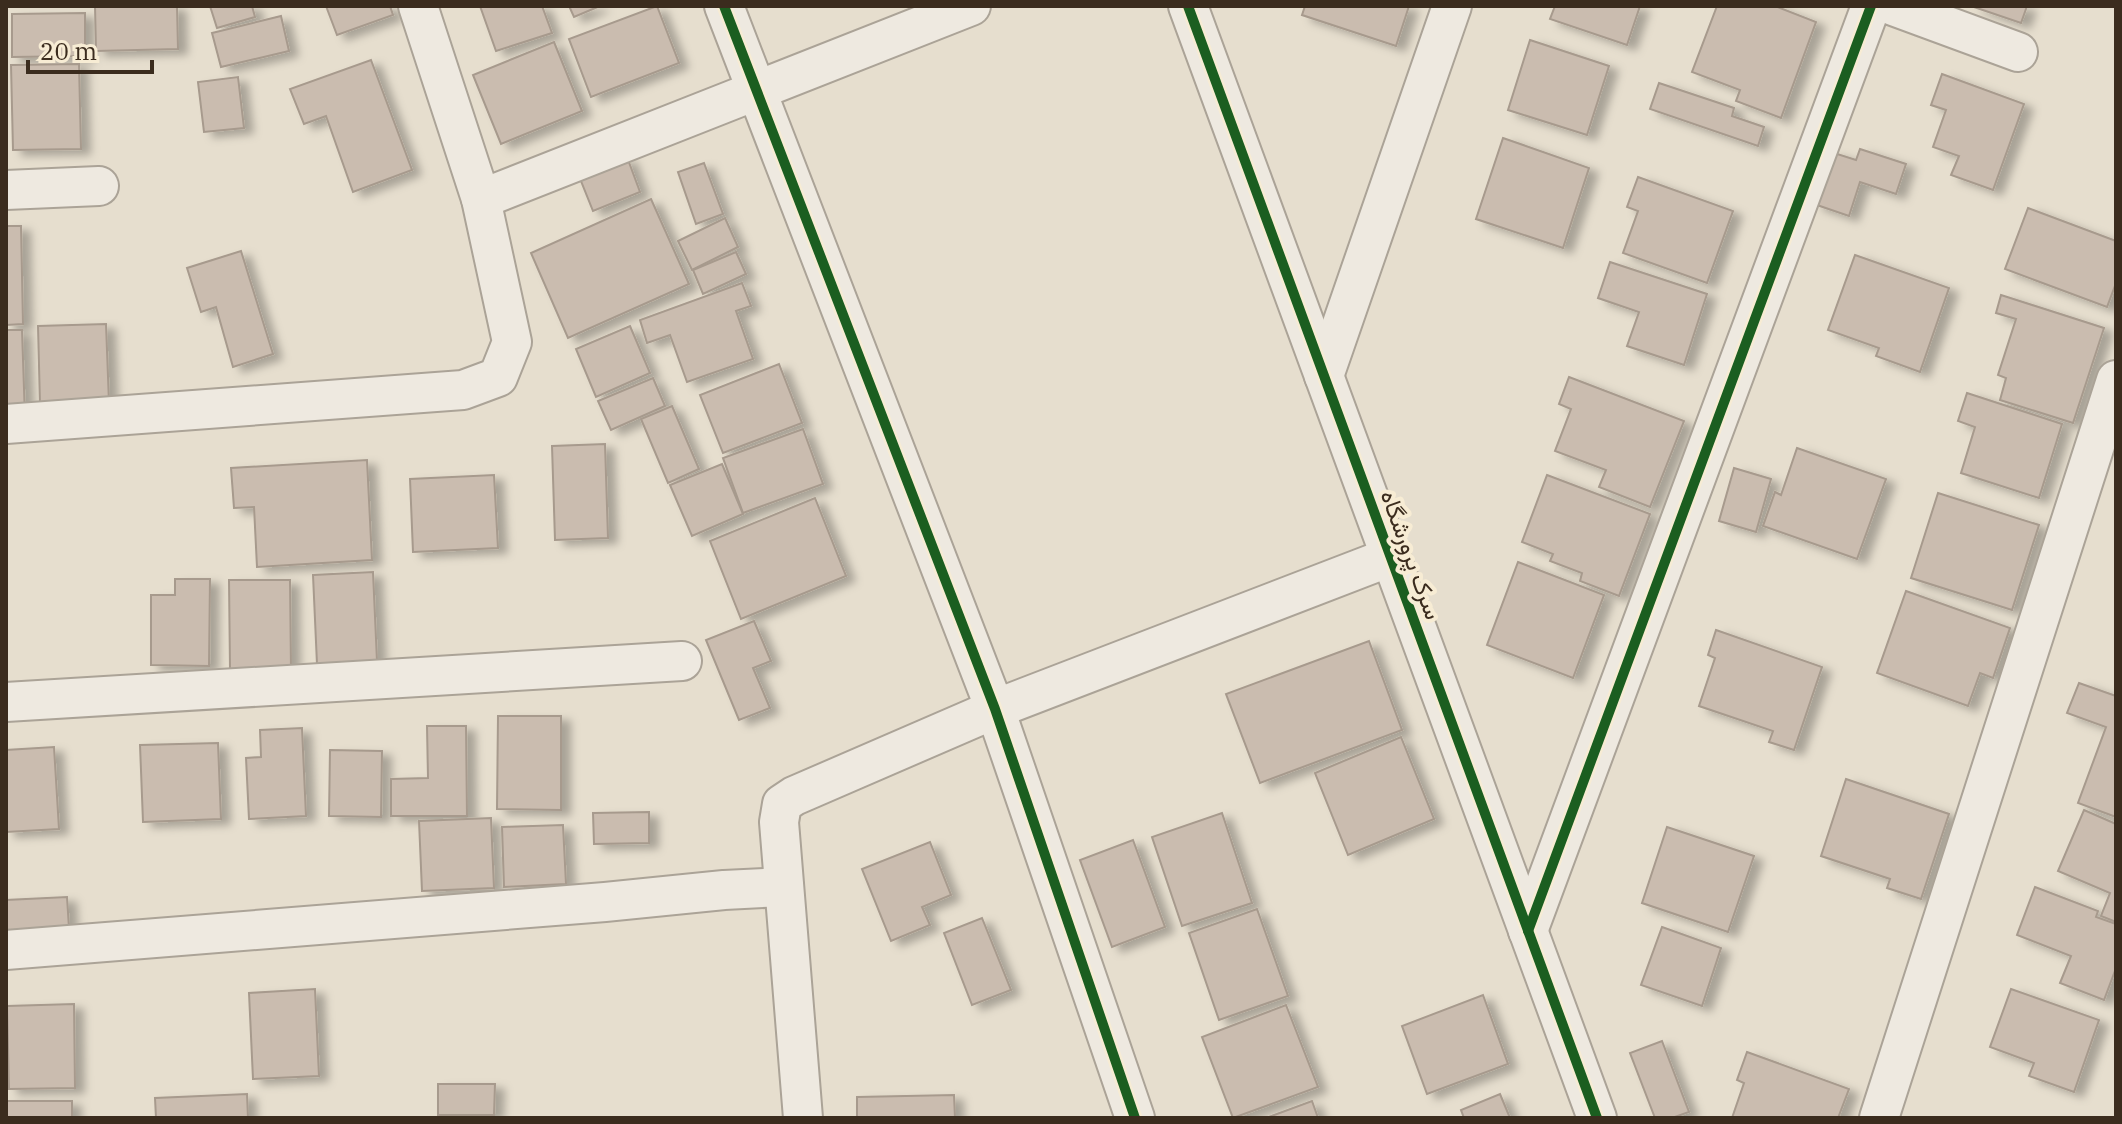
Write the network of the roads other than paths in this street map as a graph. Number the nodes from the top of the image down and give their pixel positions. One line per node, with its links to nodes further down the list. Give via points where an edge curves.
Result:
1 (418, 6): 12 (street)
2 (724, 6): 9 (street)
3 (971, 6): 9 (street)
4 (1188, 6): 13 (street, سرک پرورشگاه)
5 (1452, 6): 13 (street)
6 (1871, 6): 21 (street)
7 (1893, 6): 8 (street)
8 (2018, 52)
9 (756, 91): 12 (street); 19 (street)
10 (99, 186): 11 (street)
11 (6, 190)
12 (481, 199): 15 (street, via 512,342 498,377 463,390)
13 (1324, 376): 16 (street, سرک پرورشگاه)
14 (2116, 380): 26 (street)
15 (6, 424)
16 (1390, 557): 19 (street); 21 (street, سرک پرورشگاه)
17 (682, 661): 18 (street)
18 (6, 702)
19 (995, 709): 20 (street, via 782,804); 24 (street)
20 (784, 887): 22 (street); 23 (street)
21 (1528, 931): 25 (street, سرک پرورشگاه)
22 (6, 950)
23 (803, 1118)
24 (1135, 1118)
25 (1597, 1118)
26 (1879, 1118)

